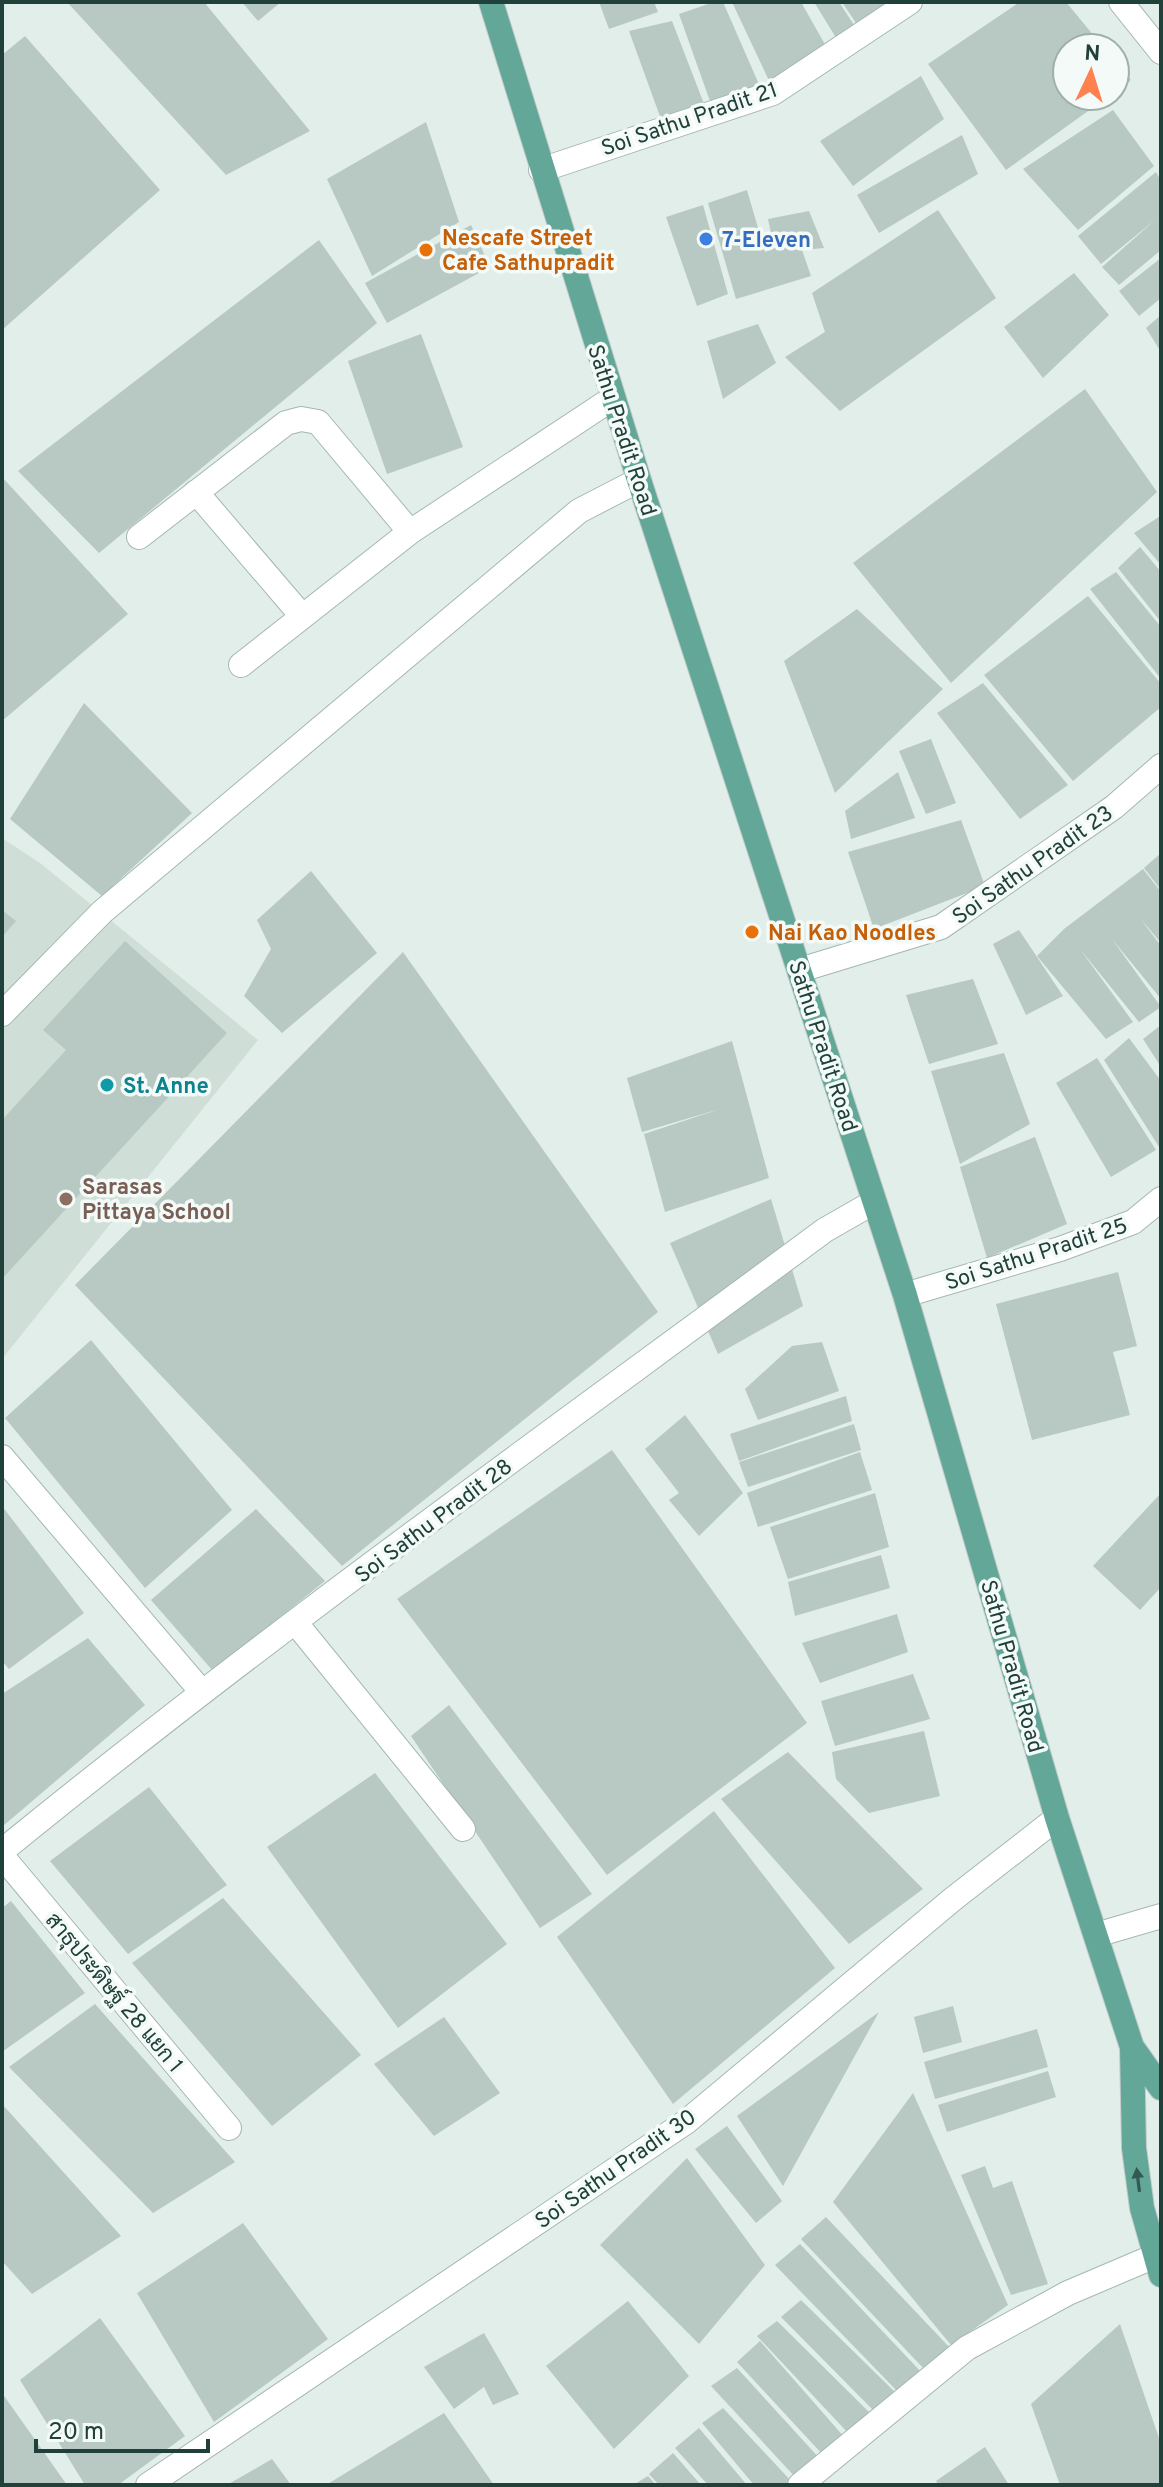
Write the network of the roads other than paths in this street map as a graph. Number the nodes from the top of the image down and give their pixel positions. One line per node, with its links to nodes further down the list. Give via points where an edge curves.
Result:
1 (491, 2): 5 (main road, Sathu Pradit Road)
2 (910, 2): 5 (street, Soi Sathu Pradit 21, via 773,93)
3 (1121, 2): 4 (street)
4 (1161, 52)
5 (541, 170): 6 (main road, Sathu Pradit Road)
6 (613, 398): 7 (main road, Sathu Pradit Road); 9 (street)
7 (639, 480): 14 (main road, Sathu Pradit Road); 15 (street, via 579,511 102,912)
8 (196, 492): 9 (street, via 286,423 309,420 318,422); 10 (street); 11 (street)
9 (410, 532): 11 (street)
10 (139, 537)
11 (302, 616): 12 (street)
12 (241, 665)
13 (1161, 766): 14 (street, Soi Sathu Pradit 23, via 1114,807 941,927)
14 (800, 970): 17 (main road, Sathu Pradit Road)
15 (2, 1014)
16 (1161, 1199): 18 (street, Soi Sathu Pradit 25, via 1133,1222)
17 (874, 1202): 18 (main road, Sathu Pradit Road); 20 (street, Soi Sathu Pradit 28, via 825,1230)
18 (905, 1295): 22 (main road, Sathu Pradit Road)
19 (2, 1457): 21 (street)
20 (295, 1622): 21 (street, Soi Sathu Pradit 28); 23 (street)
21 (202, 1692): 24 (street, Soi Sathu Pradit 28)
22 (1057, 1818): 26 (main road, Sathu Pradit Road); 31 (street, Soi Sathu Pradit 30, via 686,2122)
23 (463, 1829)
24 (2, 1854): 29 (street, สาธุประดิษฐ์ 28 แยก 1)
25 (1161, 1916): 26 (street)
26 (1096, 1935): 27 (main road, Sathu Pradit Road)
27 (1132, 2047): 28 (main road, Sathu Pradit Road); 30 (main road, Sathu Pradit Road, one-way to 27, via 1142,2208 1134,2148)
28 (1161, 2088)
29 (229, 2128)
30 (1158, 2266): 32 (street, via 1068,2293 967,2348)
31 (148, 2485)
32 (800, 2485)

